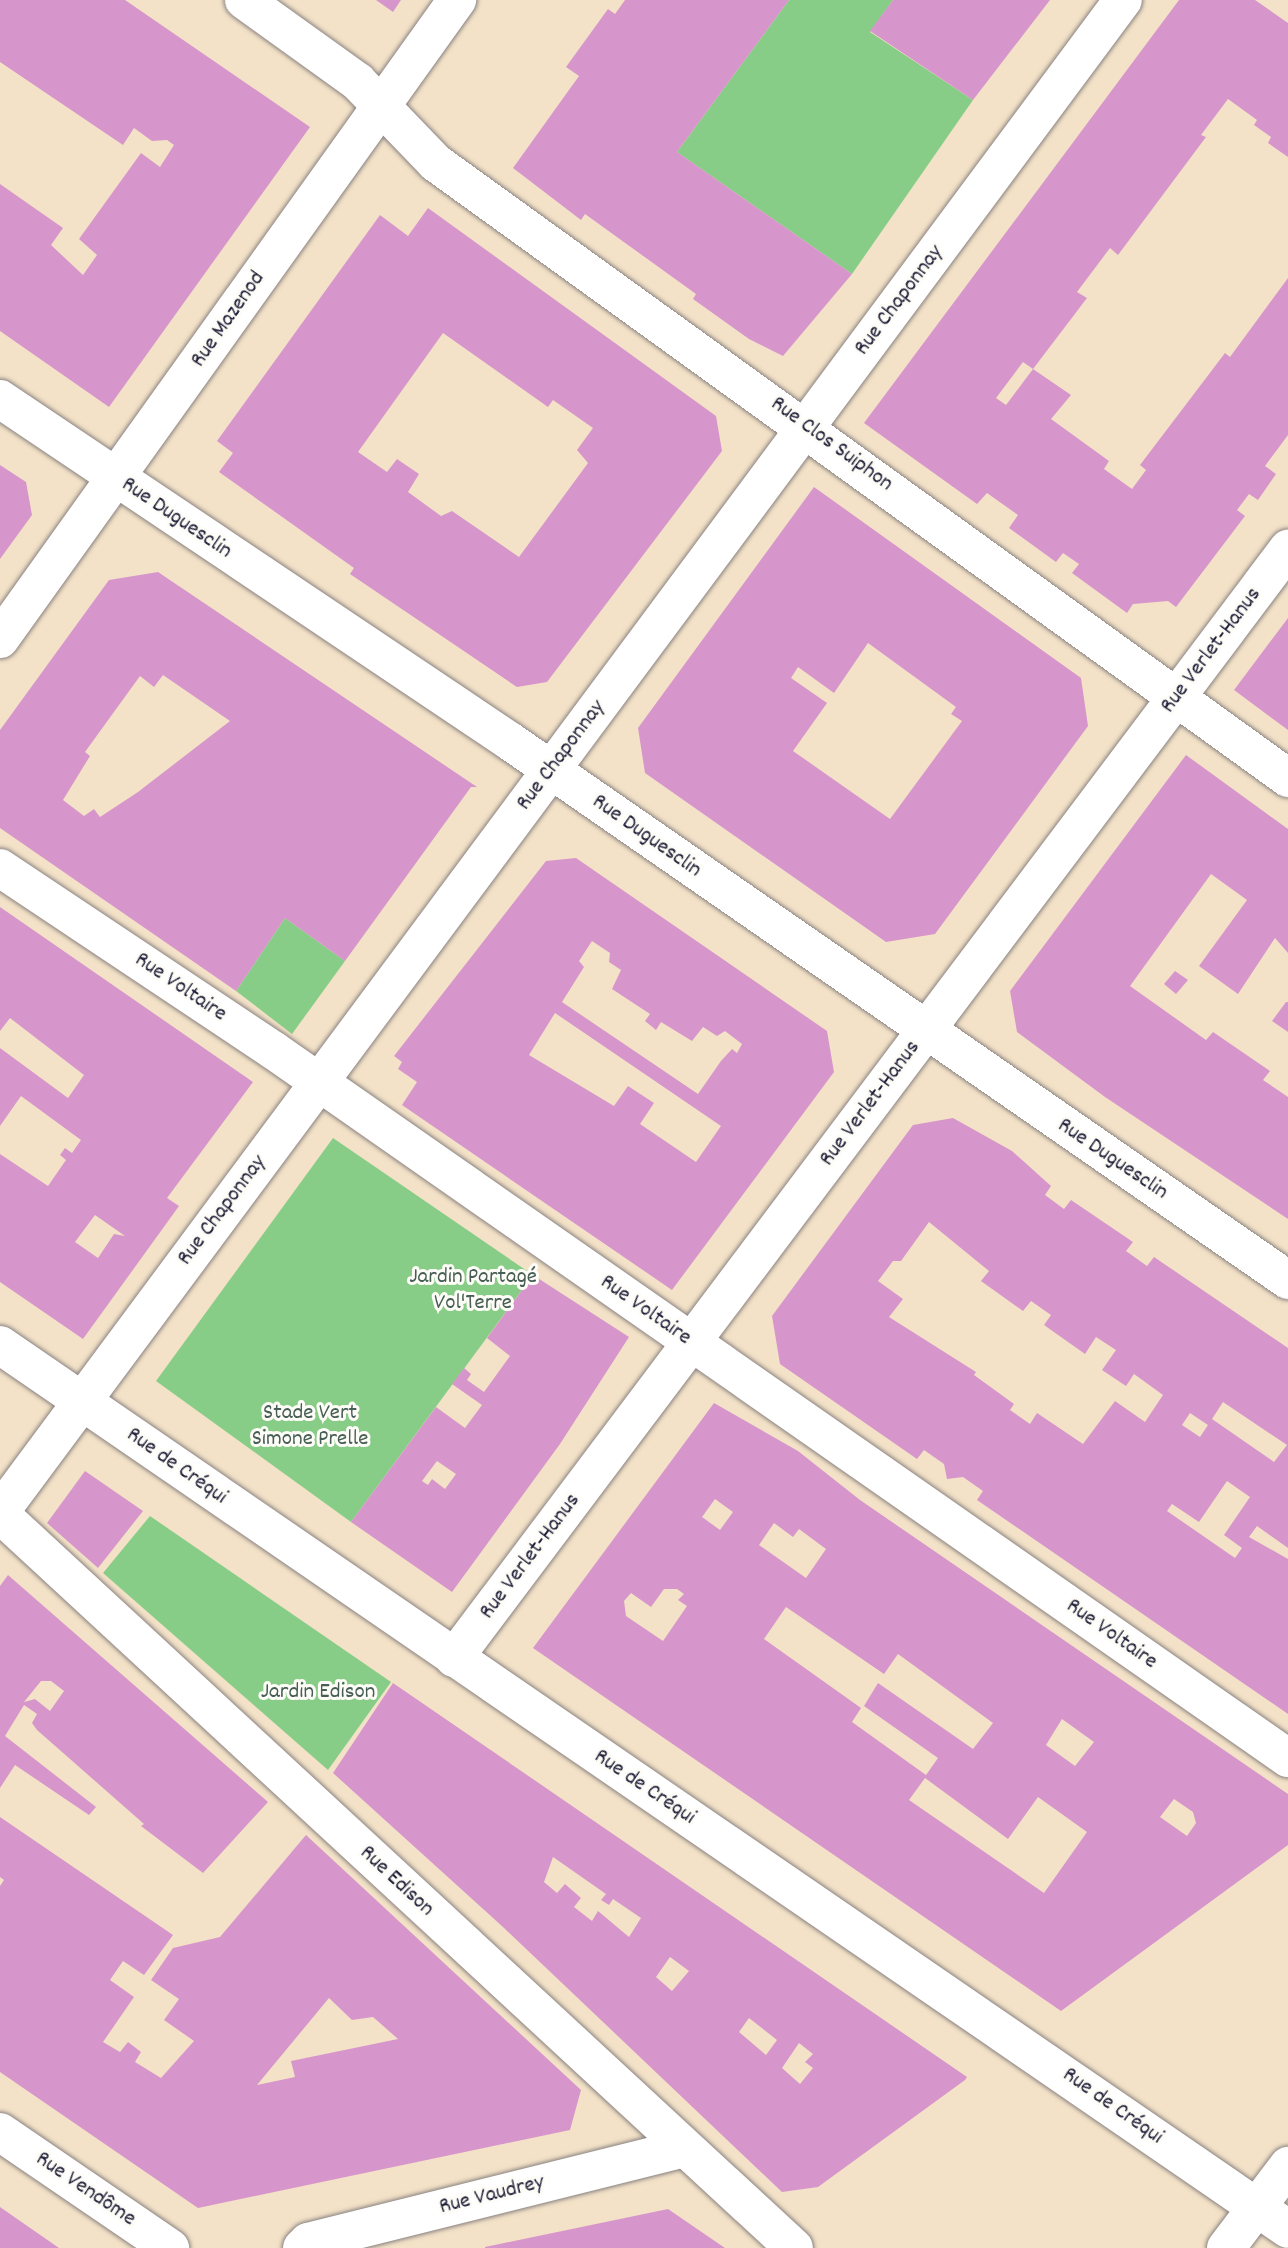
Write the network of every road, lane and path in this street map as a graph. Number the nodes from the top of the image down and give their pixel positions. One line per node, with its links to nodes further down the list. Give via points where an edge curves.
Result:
1 (244, 0): 4 (street, Rue Clos Suiphon, via 358,82)
2 (457, 0): 4 (street, Rue Mazenod)
3 (1123, 0): 6 (street, Rue Chaponnay)
4 (380, 106): 6 (street, Rue Clos Suiphon, via 436,163); 7 (street, Rue Mazenod)
5 (0, 399): 7 (street, Rue Duguesclin)
6 (806, 427): 10 (street, Rue Clos Suiphon); 11 (street, Rue Chaponnay)
7 (116, 479): 9 (street, Rue Mazenod); 11 (street, Rue Duguesclin)
8 (1288, 550): 10 (street, Rue Verlet-Hanus)
9 (0, 639)
10 (1177, 696): 12 (street, Rue Clos Suiphon); 14 (street, Rue Verlet-Hanus)
11 (551, 771): 14 (street, Rue Duguesclin); 15 (street, Rue Chaponnay)
12 (1288, 778)
13 (0, 868): 15 (street, Rue Voltaire)
14 (925, 1031): 16 (street, Rue Duguesclin); 17 (street, Rue Verlet-Hanus)
15 (319, 1082): 17 (street, Rue Voltaire); 19 (street, Rue Chaponnay)
16 (1288, 1280)
17 (692, 1343): 21 (street, Rue Verlet-Hanus); 22 (street, Rue Voltaire)
18 (0, 1345): 19 (street, Rue de Créqui)
19 (82, 1402): 20 (street, Rue Chaponnay); 21 (street, Rue de Créqui)
20 (0, 1513): 24 (street, Rue Edison)
21 (454, 1658): 26 (street, Rue de Créqui)
22 (1288, 1758)
23 (0, 2132): 28 (street, Rue Vendôme)
24 (684, 2148): 29 (street, Rue Vaudrey, via 308,2242); 30 (street, Rue Edison)
25 (1288, 2166): 26 (street)
26 (1255, 2207): 27 (street, Rue de Créqui); 31 (street)
27 (1288, 2230)
28 (170, 2248)
29 (302, 2248)
30 (794, 2248)
31 (1226, 2248)

